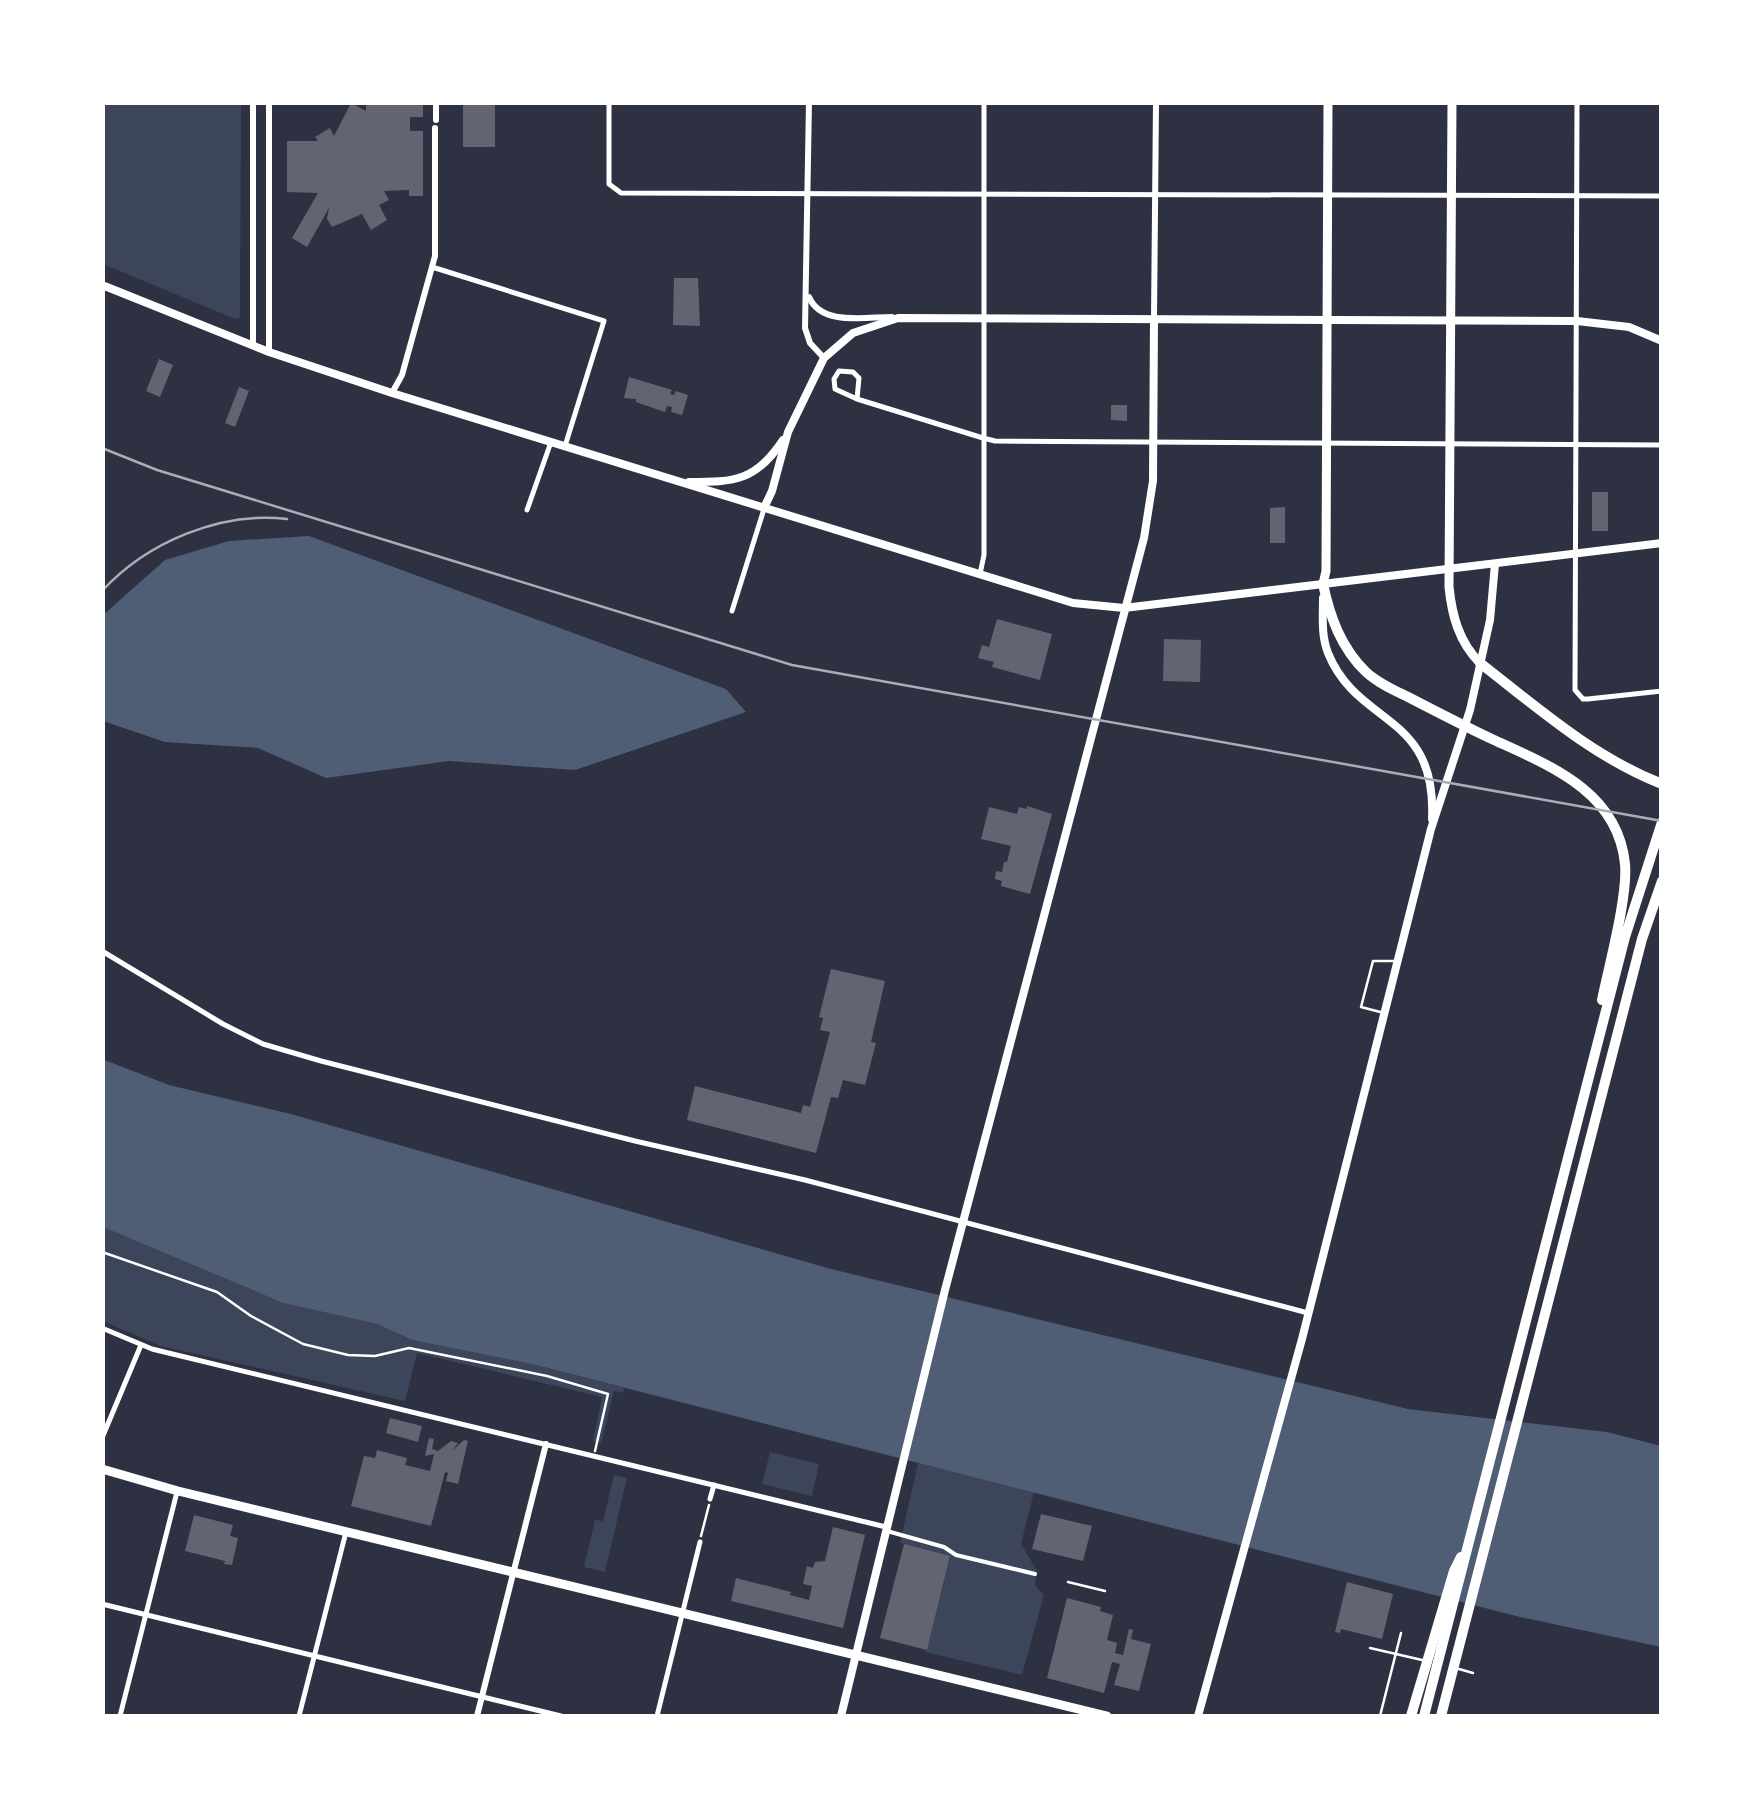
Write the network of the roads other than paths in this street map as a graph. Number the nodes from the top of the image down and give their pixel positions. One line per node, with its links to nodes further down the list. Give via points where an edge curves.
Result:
1 (253, 102): 28 (street)
2 (269, 102): 29 (street)
3 (436, 102): 18 (street)
4 (609, 102): 11 (street, via 609,184 621,192)
5 (809, 102): 11 (street)
6 (984, 102): 12 (street)
7 (1156, 102): 13 (street)
8 (1328, 102): 14 (main road)
9 (1452, 102): 15 (main road)
10 (1577, 102): 16 (street)
11 (808, 193): 12 (street); 20 (street)
12 (984, 194): 13 (street); 22 (street)
13 (1156, 195): 14 (street); 23 (street)
14 (1328, 195): 15 (street); 24 (main road)
15 (1451, 196): 16 (street); 25 (main road)
16 (1576, 196): 17 (street); 26 (street)
17 (1662, 196)
18 (432, 267): 31 (street); 40 (street, via 604,321)
19 (102, 285): 28 (main road)
20 (808, 296): 21 (street, via 825,316); 30 (street, via 805,328)
21 (898, 318): 22 (main road); 30 (main road, via 853,333)
22 (983, 318): 23 (main road); 34 (street)
23 (1154, 318): 24 (main road); 35 (main road)
24 (1327, 319): 25 (main road); 37 (main road)
25 (1452, 320): 26 (main road); 38 (main road)
26 (1576, 321): 27 (main road, via 1630,327); 41 (street)
27 (1662, 341)
28 (252, 346): 29 (main road)
29 (269, 352): 31 (main road)
30 (824, 358): 33 (main road)
31 (392, 392): 36 (main road)
32 (857, 399): 32 (street, via 858,378 838,371 836,389); 34 (street)
33 (788, 432): 42 (main road, via 757,472 729,482); 43 (main road)
34 (983, 438): 35 (street); 49 (street)
35 (1154, 441): 37 (street); 51 (main road, via 1150,511)
36 (551, 442): 40 (main road); 44 (street)
37 (1326, 442): 38 (street); 50 (main road)
38 (1451, 444): 41 (street); 48 (main road)
39 (1662, 445): 41 (street)
40 (565, 446): 42 (main road)
41 (1575, 446): 46 (street)
42 (680, 482): 43 (main road)
43 (764, 508): 49 (main road); 52 (street)
44 (527, 510)
45 (1662, 543): 46 (main road)
46 (1574, 555): 47 (main road); 54 (street, via 1579,696)
47 (1495, 564): 48 (main road); 53 (main road)
48 (1449, 569): 50 (main road); 53 (main road, via 1456,624)
49 (980, 574): 51 (main road, via 1073,603)
50 (1324, 584): 51 (main road); 57 (main road, via 1327,650 1337,670 1424,758 1433,796); 62 (highway, via 1338,633 1366,672 1574,779 1616,832 1624,885)
51 (1124, 608): 63 (main road)
52 (732, 611)
53 (1480, 663): 55 (highway, via 1580,740); 57 (main road)
54 (1662, 691)
55 (1662, 784)
56 (1662, 822): 62 (highway)
57 (1431, 829): 60 (main road)
58 (1662, 881): 102 (highway)
59 (102, 951): 63 (street, via 263,1044)
60 (1396, 961): 61 (main road); 61 (lane, via 1373,961 1362,1007)
61 (1384, 1013): 64 (main road)
62 (1584, 1097): 76 (highway)
63 (964, 1222): 64 (street); 73 (main road)
64 (1308, 1313): 98 (main road)
65 (102, 1328): 66 (street)
66 (140, 1345): 67 (street); 68 (street)
67 (102, 1438)
68 (546, 1444): 70 (street); 77 (street)
69 (102, 1469): 71 (main road)
70 (714, 1486): 72 (street); 73 (street)
71 (178, 1491): 74 (main road); 83 (street)
72 (710, 1499)
73 (886, 1529): 78 (street); 87 (main road)
74 (346, 1532): 77 (main road); 88 (street)
75 (700, 1542): 82 (street)
76 (1468, 1544): 100 (highway); 101 (highway)
77 (513, 1571): 82 (main road); 90 (street)
78 (1035, 1574)
79 (1068, 1582): 80 (lane)
80 (1105, 1591)
81 (102, 1604): 83 (street)
82 (682, 1612): 87 (main road); 95 (street)
83 (146, 1615): 88 (street); 91 (street)
84 (1401, 1633): 86 (lane)
85 (1370, 1648): 86 (lane)
86 (1396, 1654): 89 (lane); 99 (lane)
87 (856, 1655): 96 (main road); 97 (main road)
88 (315, 1657): 90 (street); 92 (street)
89 (1474, 1673)
90 (482, 1697): 93 (street); 94 (street)
91 (120, 1716)
92 (299, 1716)
93 (477, 1716)
94 (562, 1716)
95 (656, 1716)
96 (841, 1716)
97 (1107, 1716)
98 (1198, 1716)
99 (1380, 1716)
100 (1410, 1716)
101 (1424, 1716)
102 (1441, 1716)

